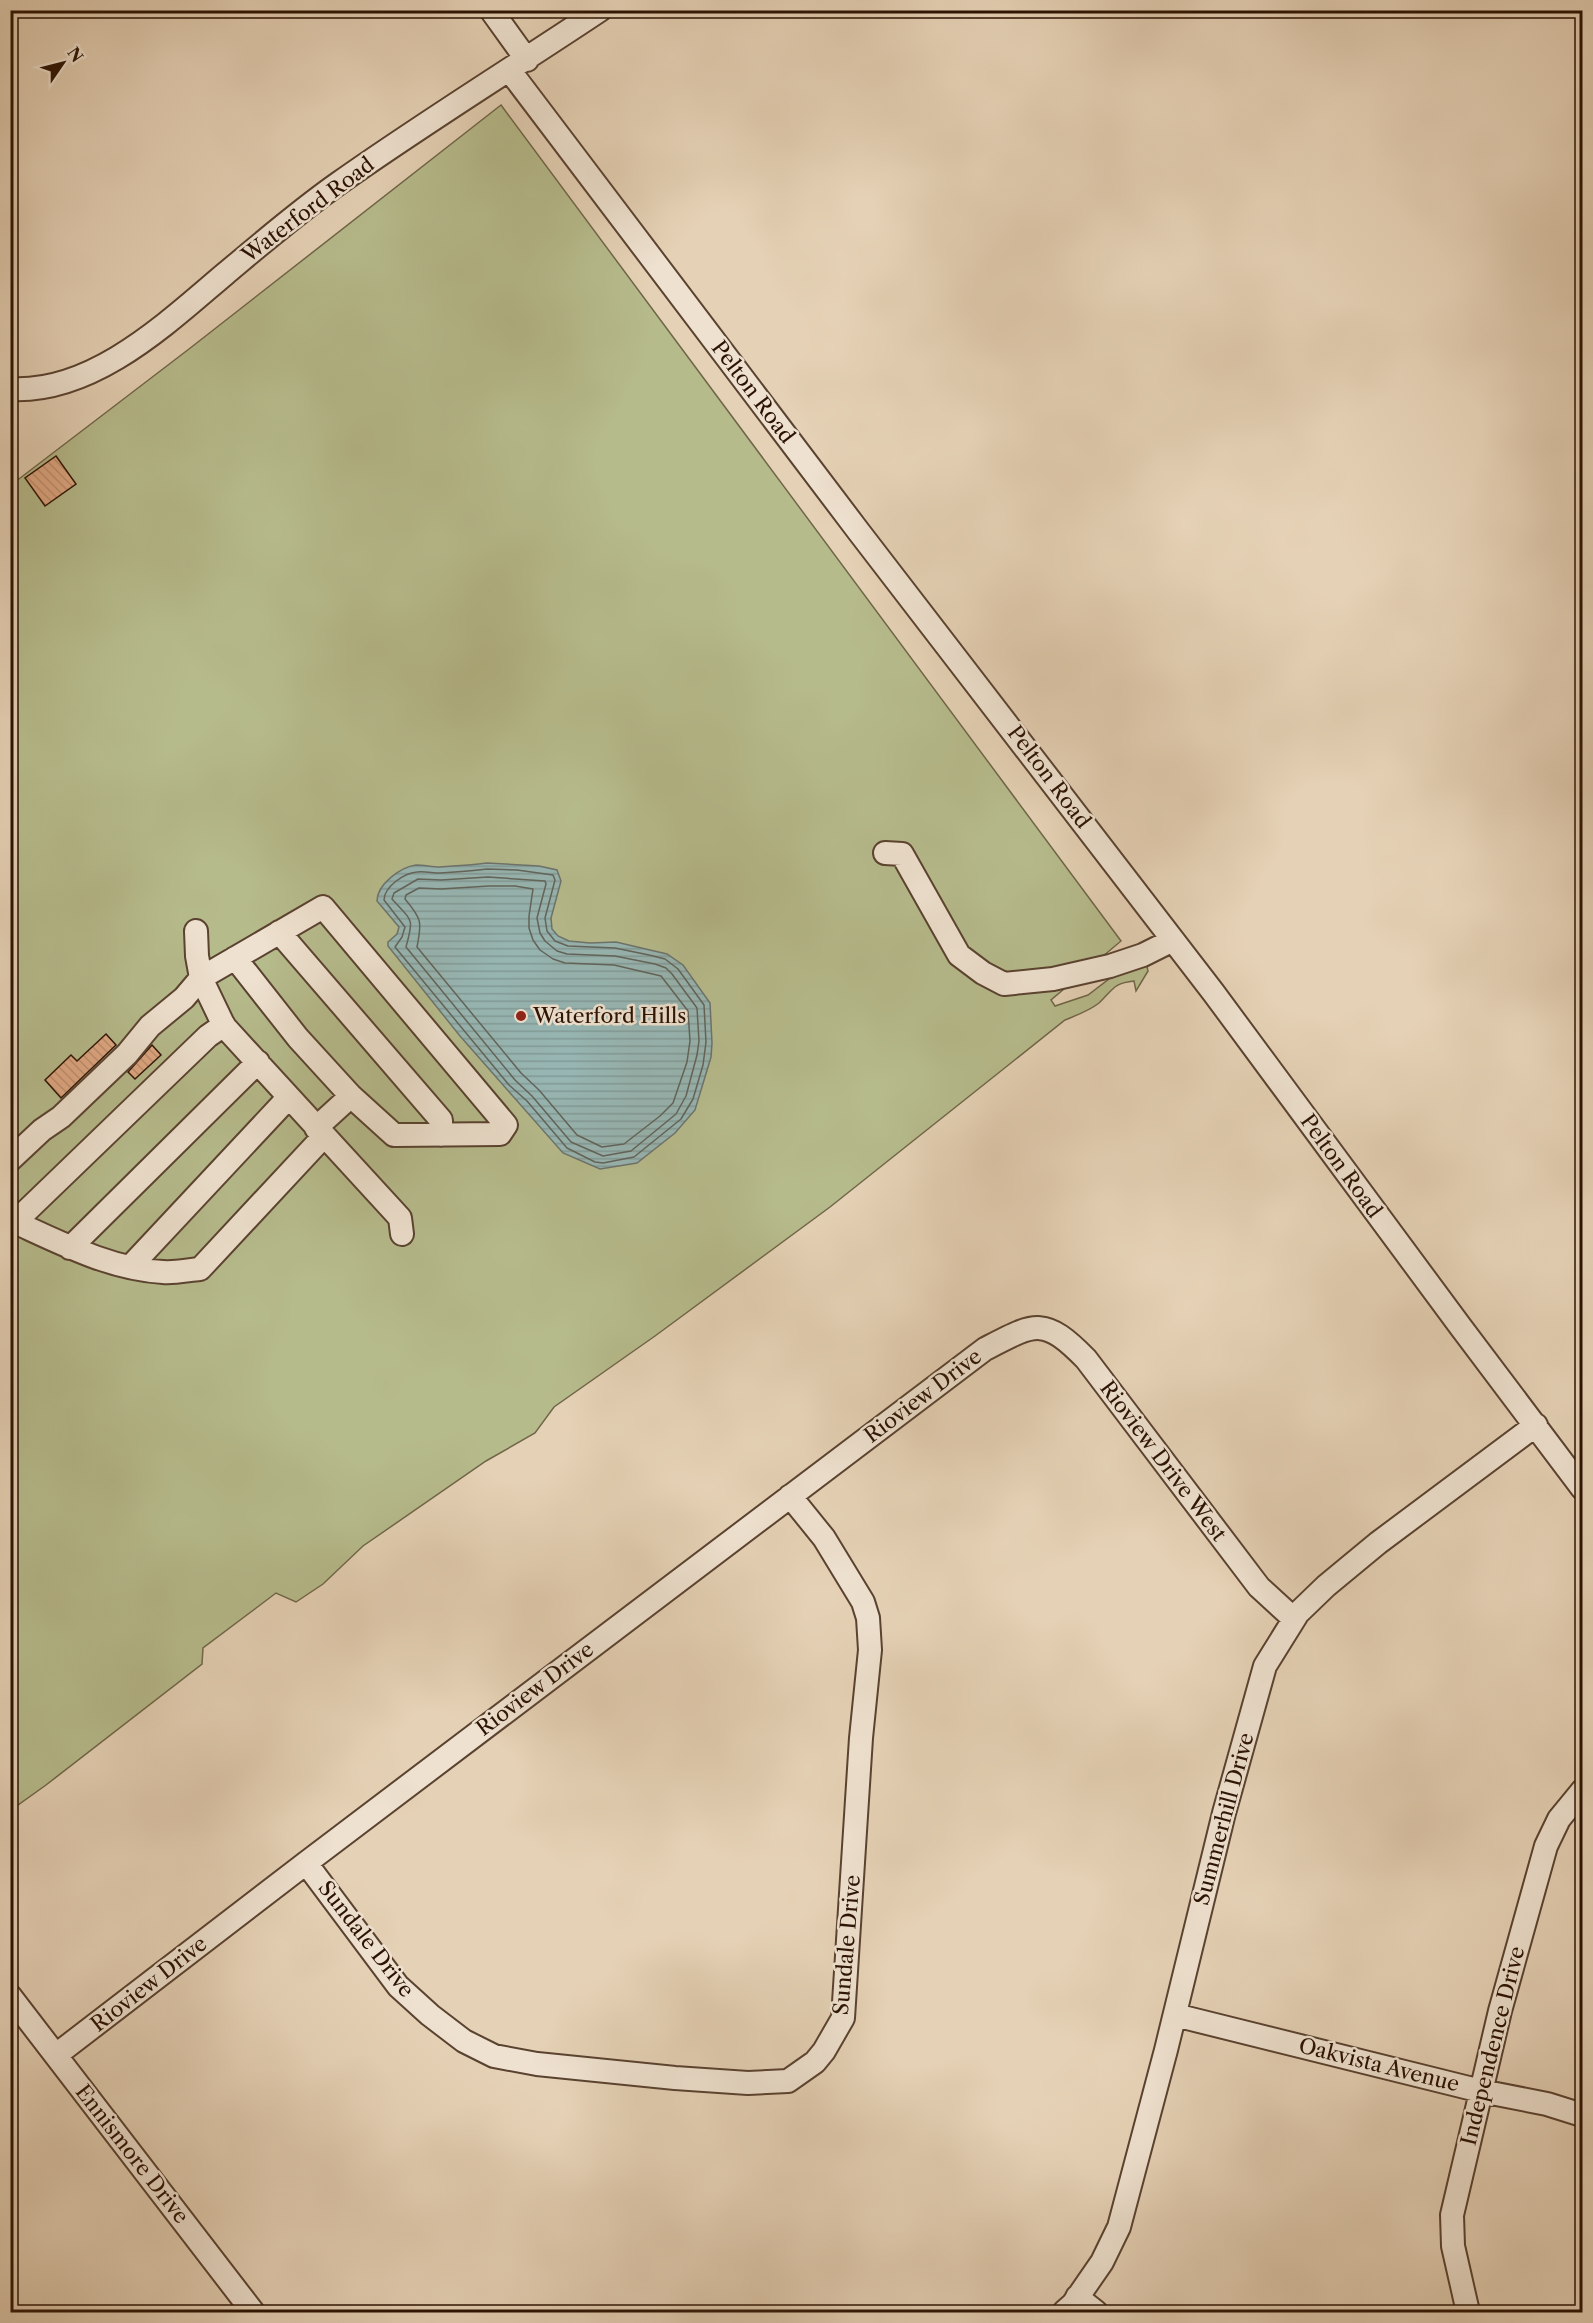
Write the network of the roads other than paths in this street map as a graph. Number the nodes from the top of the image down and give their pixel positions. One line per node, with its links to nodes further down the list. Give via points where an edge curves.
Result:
1 (491, 10): 3 (street, Pelton Road)
2 (600, 10): 3 (street, Waterford Road)
3 (518, 65): 4 (street, Waterford Road, via 328,190 129,351 72,379 44,387); 8 (street, Pelton Road, via 863,538)
4 (10, 389)
5 (885, 853): 8 (street, via 902,854 959,955 1004,984 1053,979 1110,966)
6 (196, 931): 10 (street)
7 (279, 932): 9 (street); 16 (street, via 441,1120); 16 (street, via 323,906 506,1125 500,1134)
8 (1173, 940): 23 (street, Pelton Road)
9 (235, 958): 10 (street); 13 (street, via 298,1038)
10 (201, 978): 11 (street); 17 (street, via 150,1026 128,1054)
11 (224, 1025): 12 (street); 18 (street)
12 (258, 1062): 14 (street); 20 (street)
13 (351, 1096): 15 (street); 16 (street, via 394,1135)
14 (289, 1097): 15 (street); 21 (street)
15 (320, 1132): 19 (street, via 400,1218); 21 (street, via 200,1269 165,1272)
16 (441, 1135)
17 (10, 1160)
18 (13, 1221): 20 (street)
19 (402, 1234)
20 (70, 1248): 21 (street)
21 (130, 1267)
22 (1019, 1331): 25 (street, Rioview Drive, via 985,1349); 26 (street, Rioview Drive West, via 1050,1329 1067,1339 1259,1587)
23 (1536, 1425): 24 (street, Pelton Road); 26 (street, Summerhill Drive, via 1378,1543 1326,1586)
24 (1582, 1488)
25 (790, 1496): 28 (street, Rioview Drive); 28 (street, Sundale Drive, via 824,1538 863,1602 870,1650 843,2018 815,2062 788,2081 748,2083 537,2064 495,2056 464,2041 398,1986)
26 (1294, 1619): 30 (street, Summerhill Drive, via 1265,1666)
27 (1582, 1791): 32 (street, Independence Drive, via 1559,1819 1546,1846)
28 (306, 1863): 31 (street, Rioview Drive)
29 (10, 1996): 31 (street, Ennismore Drive)
30 (1175, 2015): 32 (street, Oakvista Avenue); 34 (street, Summerhill Drive, via 1119,2227 1102,2262)
31 (56, 2055): 35 (street, Ennismore Drive)
32 (1481, 2091): 33 (street, Oakvista Avenue); 37 (street, Independence Drive, via 1452,2215 1453,2246)
33 (1582, 2115)
34 (1071, 2305): 36 (street)
35 (253, 2313)
36 (1096, 2313)
37 (1468, 2313)

